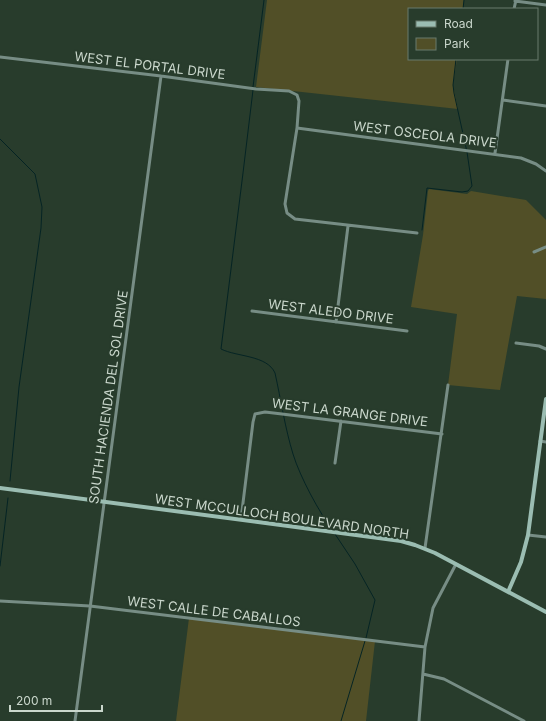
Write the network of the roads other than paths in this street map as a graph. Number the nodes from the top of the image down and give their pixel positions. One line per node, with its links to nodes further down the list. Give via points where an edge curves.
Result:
1 (515, 0): 2 (street)
2 (546, 5)
3 (0, 57): 5 (street, WEST EL PORTAL DRIVE)
4 (508, 60): 6 (street)
5 (161, 76): 8 (street, WEST EL PORTAL DRIVE, via 289,91 297,95 299,101); 28 (street, SOUTH HACIENDA DEL SOL DRIVE)
6 (503, 100): 7 (street); 9 (street)
7 (546, 106)
8 (297, 128): 9 (street, WEST OSCEOLA DRIVE); 11 (street, via 285,204 287,213 295,219)
9 (496, 153): 10 (street, WEST OSCEOLA DRIVE, via 521,158)
10 (546, 171)
11 (348, 226): 12 (street); 16 (street)
12 (417, 233)
13 (546, 247): 14 (street)
14 (534, 252)
15 (252, 311): 16 (street, WEST ALEDO DRIVE)
16 (336, 322): 17 (street, WEST ALEDO DRIVE)
17 (407, 330)
18 (516, 343): 19 (street)
19 (546, 349)
20 (448, 385): 23 (street)
21 (546, 399): 24 (main road)
22 (341, 421): 23 (street, WEST LA GRANGE DRIVE); 26 (street); 29 (street, WEST LA GRANGE DRIVE, via 264,412 255,414)
23 (442, 434): 32 (street)
24 (540, 441): 25 (street); 30 (main road)
25 (546, 442)
26 (335, 463)
27 (0, 488): 28 (main road, WEST MCCULLOCH BOULEVARD NORTH)
28 (104, 502): 29 (main road, WEST MCCULLOCH BOULEVARD NORTH); 36 (street, SOUTH HACIENDA DEL SOL DRIVE)
29 (240, 519): 32 (main road, WEST MCCULLOCH BOULEVARD NORTH, via 394,540)
30 (528, 534): 31 (street); 34 (main road, via 521,562)
31 (546, 537)
32 (424, 548): 33 (main road, WEST MCCULLOCH BOULEVARD NORTH)
33 (456, 564): 34 (main road, WEST MCCULLOCH BOULEVARD NORTH); 38 (street, via 433,608)
34 (508, 592): 37 (main road, WEST MCCULLOCH BOULEVARD NORTH)
35 (0, 601): 36 (street, WEST CALLE DE CABALLOS)
36 (90, 606): 38 (street, WEST CALLE DE CABALLOS); 40 (street, SOUTH HACIENDA DEL SOL DRIVE)
37 (546, 612)
38 (425, 647): 39 (street)
39 (422, 674): 41 (street); 42 (street, via 444,679)
40 (75, 721)
41 (419, 721)
42 (524, 721)

